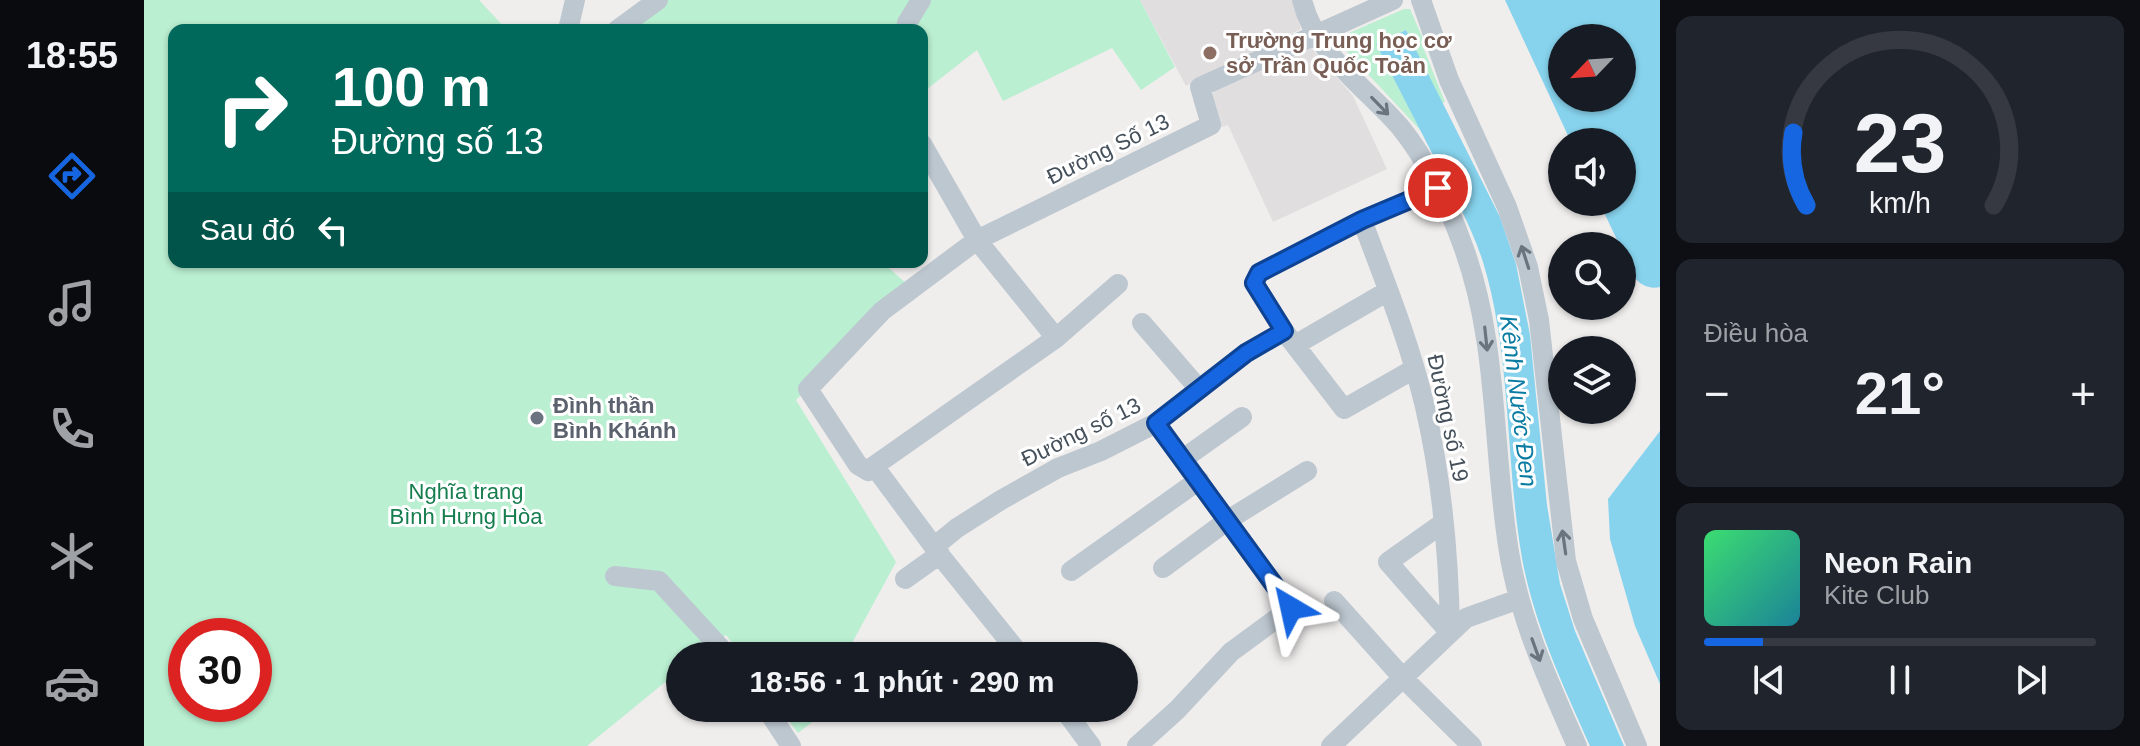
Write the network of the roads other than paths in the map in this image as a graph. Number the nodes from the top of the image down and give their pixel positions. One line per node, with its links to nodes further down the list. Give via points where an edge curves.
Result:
1 (575, 0): 7 (street)
2 (658, 0): 8 (street)
3 (921, 0): 9 (street)
4 (1302, 0): 10 (street)
5 (1393, 0): 10 (street)
6 (1421, 0): 49 (street, one-way to 6, via 1583,619 1566,561 1539,320 1528,267)
7 (569, 24)
8 (625, 24)
9 (907, 24)
10 (1315, 34): 12 (street, one-way to 12, via 1400,127); 14 (street, Đường Số 13, via 1200,87 1211,125)
11 (928, 154): 14 (street)
12 (1438, 188): 13 (street); 35 (street, one-way to 35, via 1464,247 1482,310 1506,537)
13 (1362, 220): 16 (street, Đường số 19); 19 (street, via 1259,273 1254,283)
14 (977, 240): 18 (street); 25 (street, via 882,311 808,389 858,465 868,471)
15 (1118, 284): 18 (street)
16 (1388, 291): 19 (street, Đường số 13); 20 (street, Đường số 19)
17 (1142, 323): 21 (street)
18 (1056, 338): 25 (street)
19 (1290, 338): 20 (street, via 1344,409); 21 (street, Đường số 13, via 1246,353)
20 (1414, 369): 29 (street, Đường số 19)
21 (1199, 389): 23 (street, Đường số 13)
22 (1242, 417): 24 (street)
23 (1156, 423): 24 (street); 30 (street, Đường số 13, via 1047,474 957,528)
24 (1183, 459): 27 (street)
25 (874, 466): 30 (street)
26 (1307, 471): 28 (street)
27 (1199, 480): 28 (street); 32 (street)
28 (1228, 520): 31 (street); 45 (street, via 1291,608 1231,652)
29 (1443, 523): 37 (street, Đường số 19); 37 (street, via 1388,562)
30 (937, 550): 34 (street, Đường số 13); 39 (street)
31 (1163, 568)
32 (1071, 571)
33 (615, 576): 38 (street, via 659,581)
34 (905, 579)
35 (1519, 599): 37 (street, via 1466,618); 48 (street, one-way to 48)
36 (1334, 601): 40 (street)
37 (1450, 633): 40 (street)
38 (715, 642)
39 (1010, 642)
40 (1403, 678): 46 (street); 47 (street)
41 (775, 722): 43 (street)
42 (1076, 722): 44 (street)
43 (791, 746)
44 (1091, 746)
45 (1137, 746)
46 (1331, 746)
47 (1472, 746)
48 (1577, 746)
49 (1637, 746)

